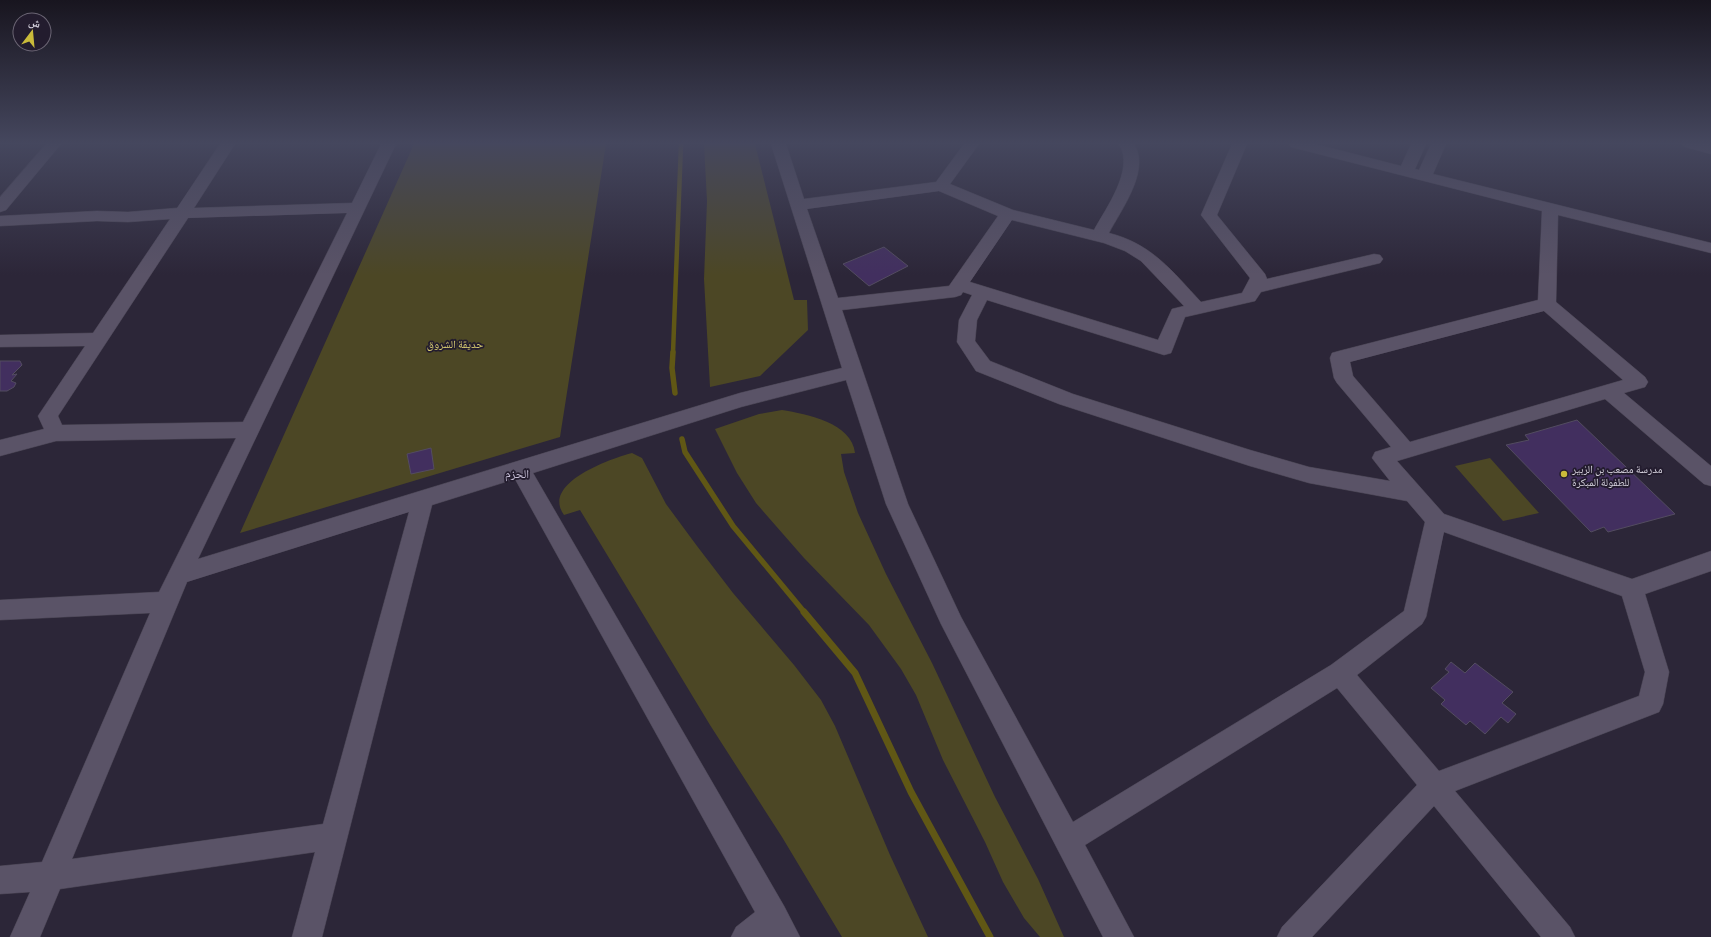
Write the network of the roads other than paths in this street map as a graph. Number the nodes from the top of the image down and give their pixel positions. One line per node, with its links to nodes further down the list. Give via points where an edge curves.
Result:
1 (18, 188): 13 (street)
2 (199, 188): 14 (street)
3 (368, 188): 11 (street)
4 (792, 188): 10 (street)
5 (928, 188): 10 (street)
6 (945, 188): 15 (street)
7 (1123, 188): 16 (street)
8 (1222, 188): 20 (street, via 1210,215 1259,278)
9 (1470, 188): 12 (street)
10 (798, 205): 23 (street)
11 (358, 208): 14 (street); 29 (street)
12 (1550, 208): 17 (street); 22 (street)
13 (0, 210): 14 (street, via 128,217)
14 (182, 213): 25 (street)
15 (1008, 214): 16 (street); 19 (street)
16 (1099, 236): 24 (street, via 1131,247 1147,257)
17 (1711, 248)
18 (1374, 259): 20 (street)
19 (959, 285): 21 (street); 23 (street, via 955,291)
20 (1253, 288): 24 (street, via 1249,297)
21 (982, 292): 24 (street, via 1164,348 1178,313); 35 (street, via 968,320 966,342 983,366 1066,399 1250,458 1309,475)
22 (1547, 304): 28 (street, via 1638,382); 32 (street, via 1340,358 1344,378)
23 (831, 305): 27 (street)
24 (1197, 309)
25 (99, 339): 26 (street); 30 (street, via 48,416)
26 (0, 341)
27 (853, 372): 33 (street, via 740,400); 46 (street, via 900,511 953,624)
28 (1609, 391): 32 (street); 34 (street)
29 (250, 430): 30 (street); 39 (street)
30 (56, 432): 31 (street)
31 (0, 448)
32 (1406, 451): 35 (street, via 1382,458)
33 (520, 468): 36 (street); 49 (street)
34 (1711, 478)
35 (1413, 494): 37 (street)
36 (423, 499): 39 (street); 45 (street)
37 (1436, 520): 40 (street); 43 (street, via 1414,617)
38 (1711, 562): 40 (street)
39 (179, 576): 41 (street)
40 (1632, 589): 44 (street, via 1657,672 1650,704)
41 (166, 602): 42 (street); 47 (street)
42 (0, 610)
43 (1340, 673): 44 (street); 46 (street)
44 (1434, 786): 54 (street); 55 (street)
45 (334, 836): 47 (street); 51 (street)
46 (1068, 840): 53 (street)
47 (50, 876): 48 (street); 50 (street)
48 (0, 880)
49 (779, 927): 52 (street)
50 (24, 937)
51 (307, 937)
52 (746, 937)
53 (1120, 937)
54 (1292, 937)
55 (1560, 937)

